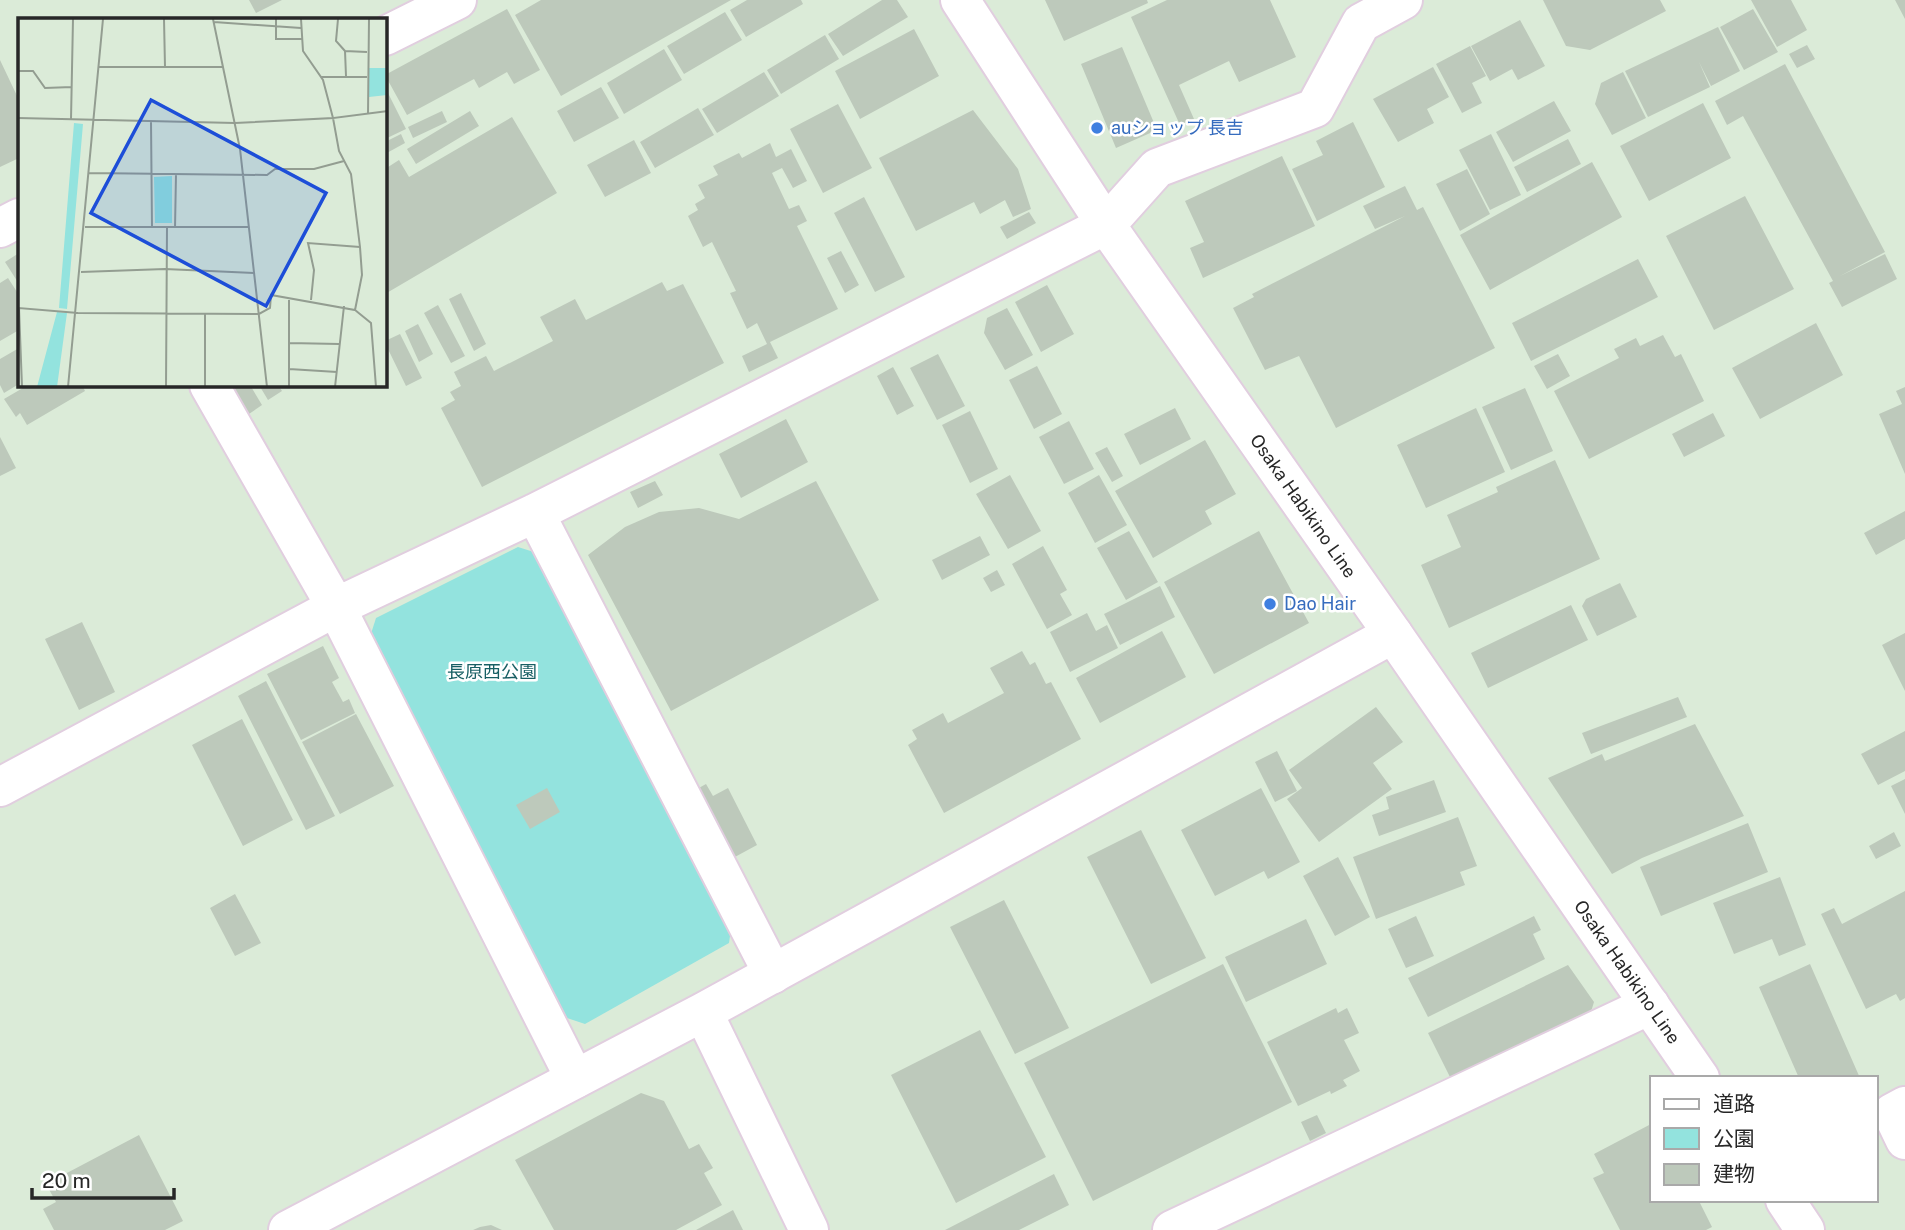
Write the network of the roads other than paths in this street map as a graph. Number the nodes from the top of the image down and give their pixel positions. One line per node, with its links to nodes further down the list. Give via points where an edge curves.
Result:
1 (457, 0): 4 (street)
2 (960, 0): 6 (street, Osaka Habikino Line)
3 (1404, 0): 6 (street, via 1361,23 1315,108 1157,168)
4 (387, 35)
5 (18, 219): 7 (street)
6 (1106, 225): 9 (street); 11 (street, Osaka Habikino Line)
7 (0, 228)
8 (210, 387): 10 (street)
9 (535, 513): 10 (street); 13 (street)
10 (336, 607): 12 (street); 17 (street)
11 (1393, 634): 13 (street); 14 (street, Osaka Habikino Line)
12 (0, 787)
13 (773, 974): 15 (street)
14 (1650, 1005): 16 (street, Osaka Habikino Line); 23 (street)
15 (703, 1012): 17 (street); 22 (street)
16 (1699, 1076)
17 (575, 1079): 21 (street)
18 (1905, 1107): 19 (street, via 1892,1113)
19 (1905, 1140)
20 (1786, 1202): 24 (street)
21 (288, 1230)
22 (810, 1230)
23 (1172, 1230)
24 (1805, 1230)

